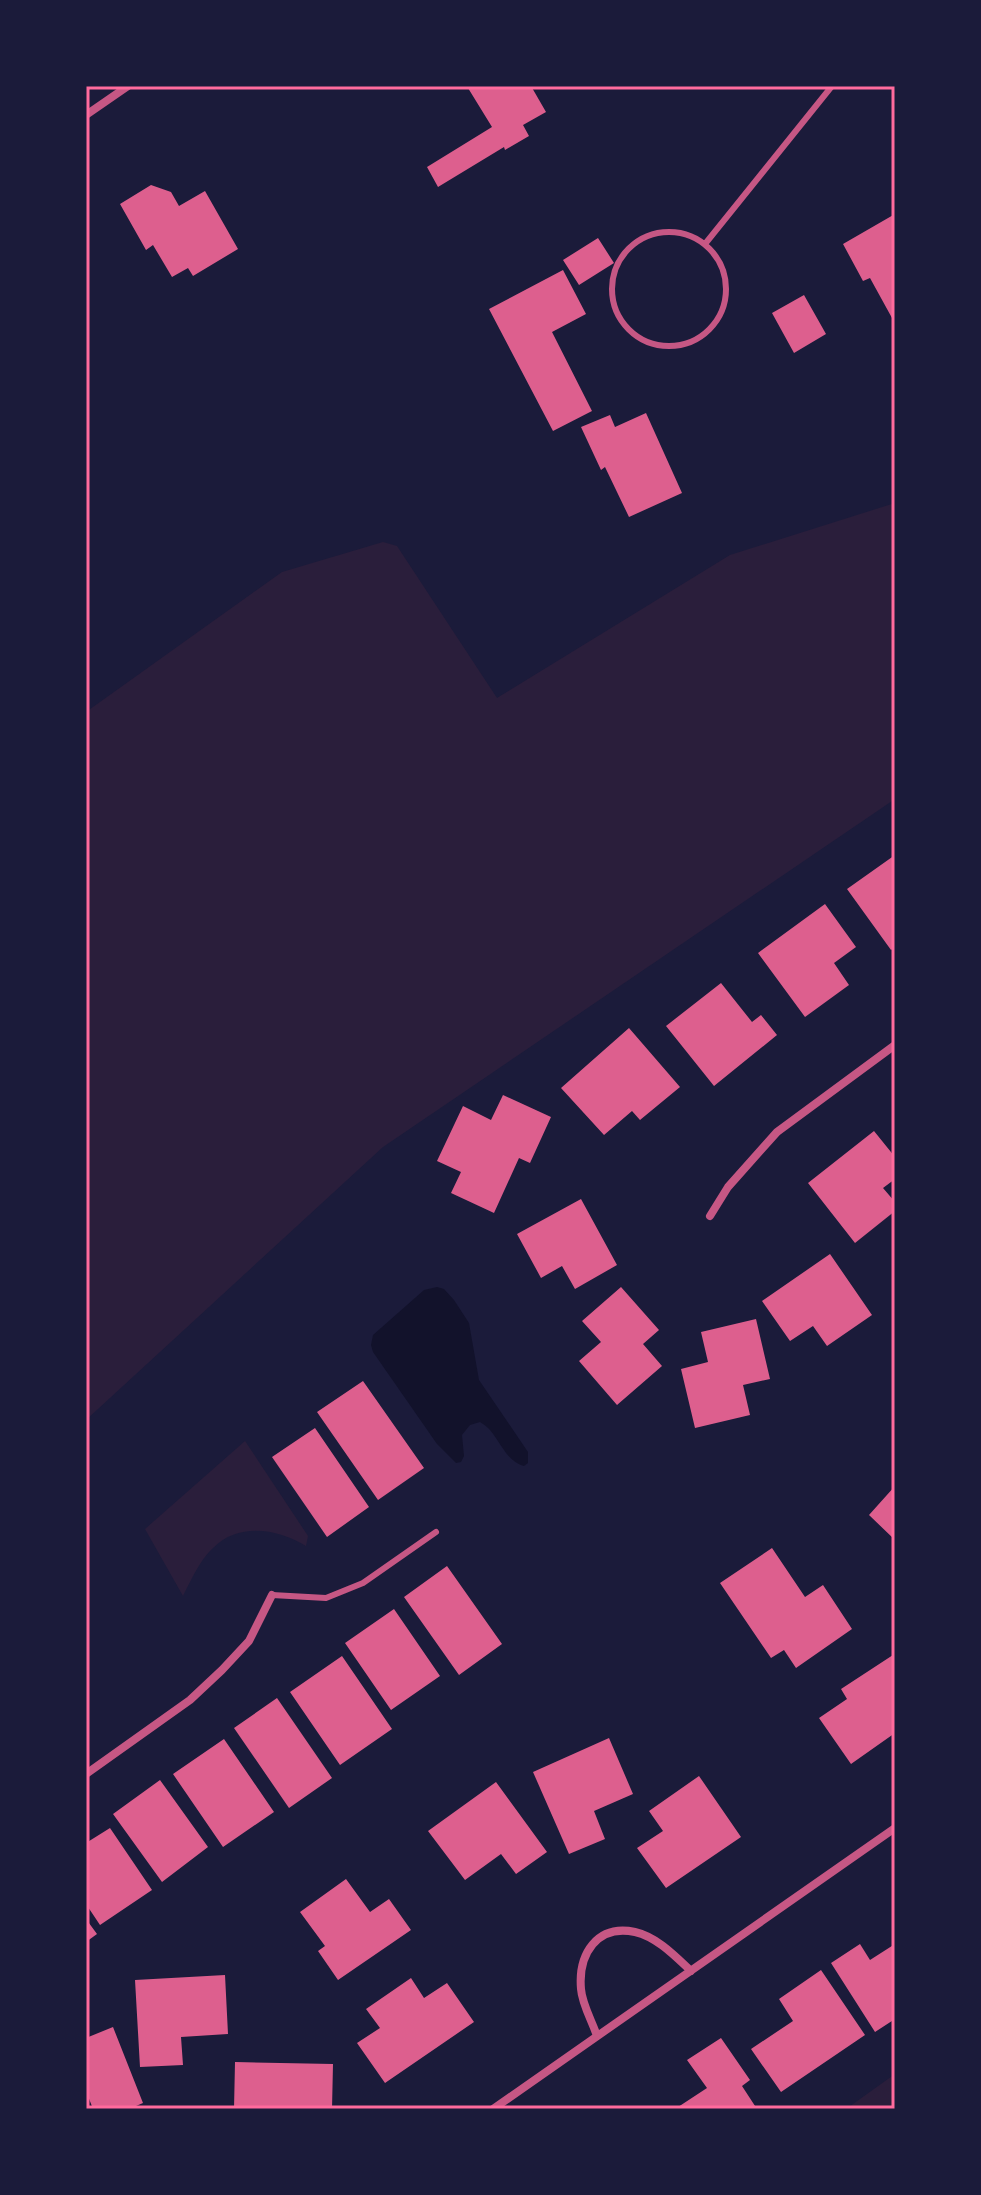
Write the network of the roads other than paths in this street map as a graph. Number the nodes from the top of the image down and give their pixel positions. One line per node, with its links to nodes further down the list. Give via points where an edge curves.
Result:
1 (128, 86): 3 (street)
2 (832, 86): 4 (lane)
3 (86, 115)
4 (705, 244): 4 (lane, via 685,234 662,232 641,238 624,253 611,295 618,316 633,333 653,344 675,346 714,325 724,305 726,283)
5 (895, 1045): 6 (street, via 777,1132 728,1187)
6 (710, 1216)
7 (436, 1532): 8 (lane, via 363,1583 326,1598)
8 (272, 1595): 9 (street, via 249,1641 222,1670 190,1700)
9 (86, 1774)
10 (895, 1828): 11 (street)
11 (691, 1971): 12 (street); 12 (street, via 666,1947 636,1932 613,1931 589,1945 581,1968 581,1992)
12 (597, 2036): 13 (street)
13 (493, 2109)

